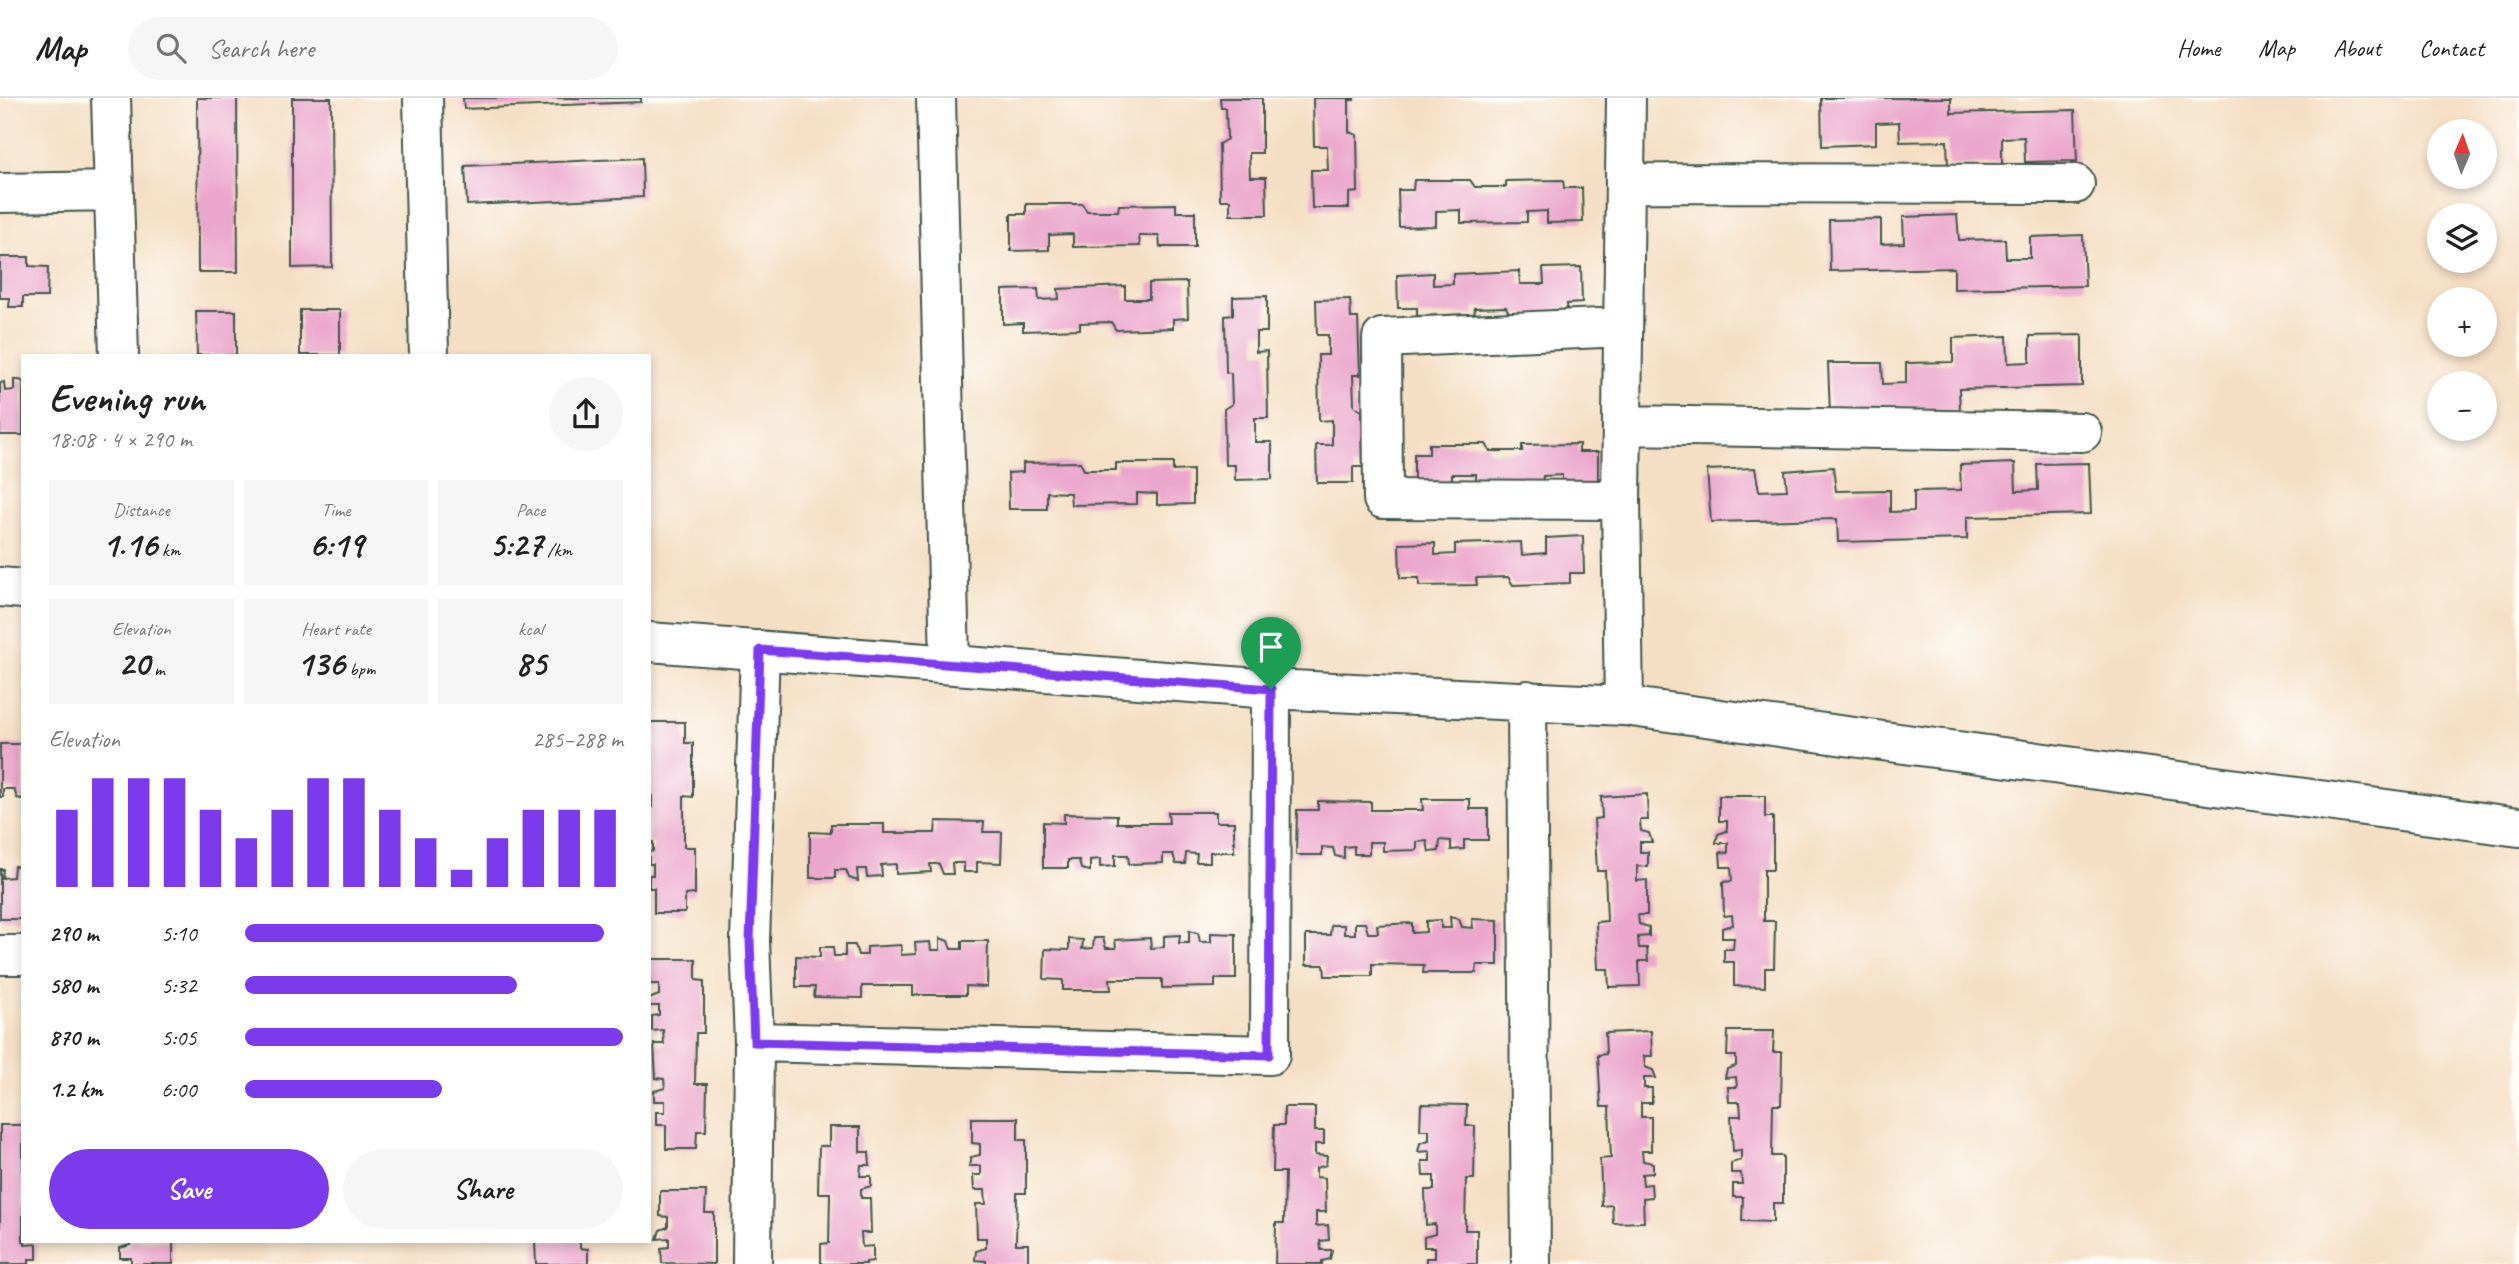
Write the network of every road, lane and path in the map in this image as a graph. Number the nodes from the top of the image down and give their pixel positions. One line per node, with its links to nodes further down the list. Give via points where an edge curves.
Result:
1 (111, 98): 7 (street)
2 (423, 98): 11 (street)
3 (936, 98): 19 (street)
4 (1626, 98): 5 (street)
5 (1625, 183): 6 (street); 9 (street)
6 (2075, 184)
7 (114, 191): 8 (street); 10 (street)
8 (0, 193)
9 (1623, 327): 12 (street); 14 (street, via 1382,338 1383,499)
10 (119, 354)
11 (429, 354)
12 (1622, 425): 13 (street); 14 (street)
13 (2082, 432)
14 (1621, 500): 22 (street)
15 (0, 587): 16 (street)
16 (21, 589)
17 (651, 642): 18 (street)
18 (760, 650): 19 (street); 26 (street, via 750,941)
19 (950, 663): 20 (street)
20 (1271, 689): 21 (street); 26 (street, via 1269,1055)
21 (1527, 700): 22 (street); 28 (street)
22 (1624, 706): 23 (street)
23 (2519, 827)
24 (0, 955): 25 (street)
25 (21, 955)
26 (754, 1042): 27 (street)
27 (752, 1264)
28 (1531, 1264)

